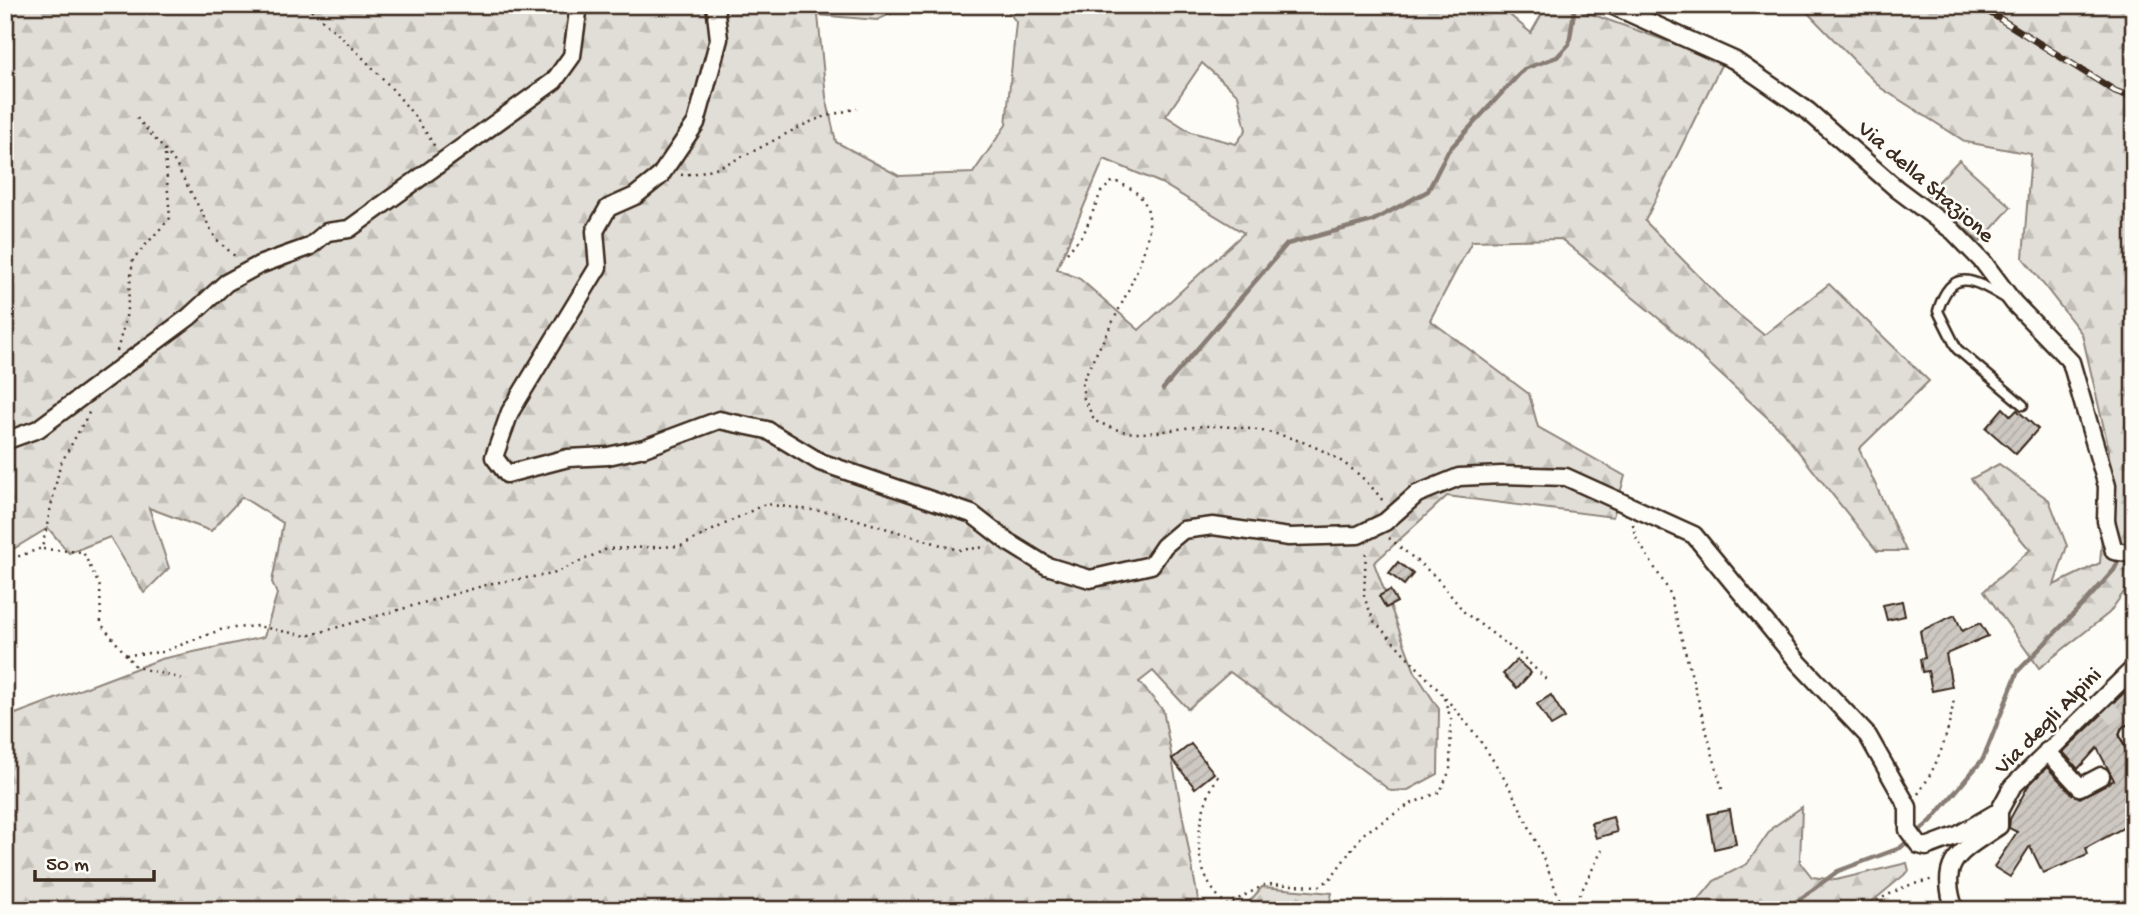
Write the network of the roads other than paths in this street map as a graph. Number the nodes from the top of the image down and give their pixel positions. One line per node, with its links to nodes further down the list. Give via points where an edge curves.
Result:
1 (579, 5): 6 (street, via 572,56 555,81 349,229 327,232 309,247 226,283 189,317 38,429)
2 (715, 5): 11 (street, Via degli Alpini, via 719,39 696,123 660,176 635,196 608,208 595,231 598,267 510,412 494,457 507,474 568,457 608,456 644,448 719,420 767,430 820,462 972,514 1047,566 1090,579 1152,565 1182,530 1213,526 1251,534 1358,535 1386,521 1417,494 1459,477 1566,477 1695,535 1799,663 1868,736 1908,807 1908,830 1919,845 1926,847 1958,835)
3 (1611, 5): 4 (street, Via della Stazione, via 1734,60 1808,111 1897,190 1953,231)
4 (2014, 303): 5 (lane, via 1969,279 1953,282 1943,292 1938,311 1957,349); 7 (street, Via della Stazione, via 2071,362 2107,486 2106,522 2114,551)
5 (2023, 405)
6 (5, 441)
7 (2134, 554)
8 (2134, 668): 9 (street, Via degli Alpini, via 2103,705)
9 (2047, 751): 10 (street, via 2080,786); 11 (street, Via degli Alpini, via 2012,788)
10 (2101, 776)
11 (1999, 811): 12 (street, Via degli Alpini, via 1999,827 1971,846 1947,875)
12 (1955, 910)

